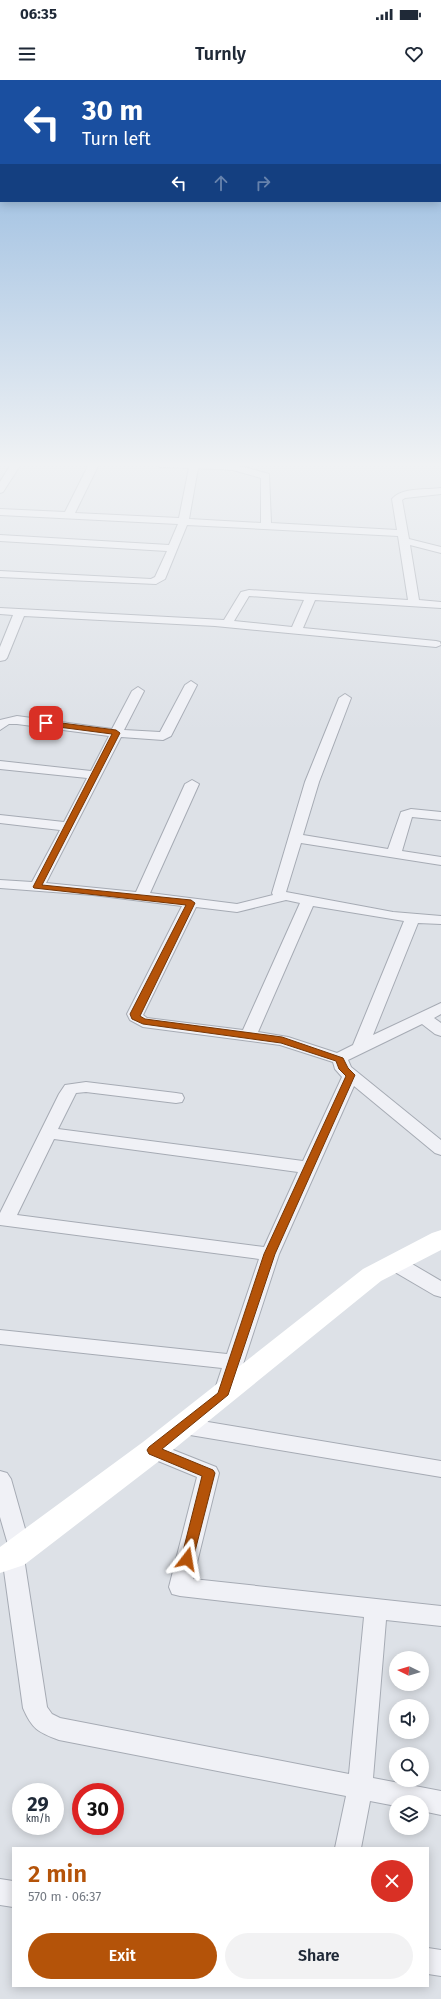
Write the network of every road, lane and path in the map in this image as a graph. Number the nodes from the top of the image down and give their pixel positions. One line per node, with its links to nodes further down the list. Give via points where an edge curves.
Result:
1 (172, 554): 3 (street, via 162,577 157,581)
2 (407, 554): 5 (street)
3 (0, 574)
4 (311, 596): 5 (street); 9 (street, via 245,594); 10 (street)
5 (414, 603): 6 (street)
6 (441, 605)
7 (0, 611): 8 (street)
8 (20, 612): 9 (street); 12 (street)
9 (227, 624): 10 (street)
10 (296, 630): 11 (street)
11 (436, 644)
12 (1, 658)
13 (191, 685): 17 (street, via 167,733 156,736)
14 (138, 691): 17 (street)
15 (345, 698): 24 (street, via 312,782)
16 (0, 726): 17 (street, via 6,721 17,720)
17 (116, 733): 19 (street)
18 (0, 765): 19 (street)
19 (95, 775): 23 (street)
20 (192, 784): 29 (street)
21 (441, 816): 25 (street, via 411,813 406,815)
22 (0, 819): 23 (street)
23 (68, 827): 28 (street)
24 (295, 838): 25 (street); 30 (street, via 279,893)
25 (394, 854): 26 (street)
26 (441, 861)
27 (0, 884): 28 (street)
28 (37, 887): 29 (street)
29 (141, 897): 32 (street)
30 (283, 897): 31 (street); 32 (street, via 243,907)
31 (308, 901): 33 (street); 38 (street)
32 (191, 903): 38 (street, via 135,1014 136,1017 143,1022)
33 (413, 918): 34 (street); 39 (street)
34 (441, 920)
35 (441, 1008): 36 (street)
36 (422, 1017): 37 (street); 39 (street)
37 (441, 1031)
38 (249, 1035): 40 (street, via 282,1040)
39 (360, 1048): 40 (street)
40 (340, 1060): 41 (street, via 343,1069)
41 (350, 1075): 44 (street); 45 (street)
42 (176, 1098): 43 (street, via 86,1087 72,1089)
43 (48, 1133): 45 (street); 46 (street)
44 (441, 1148)
45 (309, 1168): 48 (street)
46 (3, 1219): 48 (street)
47 (441, 1239): 49 (main road)
48 (270, 1254): 52 (street)
49 (395, 1263): 50 (street); 53 (main road, via 372,1275)
50 (441, 1290)
51 (0, 1338): 52 (street)
52 (233, 1362): 53 (street)
53 (223, 1395): 54 (main road)
54 (184, 1426): 55 (main road); 56 (street)
55 (153, 1450): 58 (main road); 59 (street, via 209,1473 180,1587)
56 (441, 1469)
57 (0, 1479): 58 (street)
58 (11, 1555): 61 (street, via 36,1708 39,1718 46,1724 59,1729)
59 (376, 1609): 60 (street); 61 (street)
60 (441, 1616)
61 (360, 1788): 62 (street); 63 (street)
62 (441, 1803)
63 (348, 1847)
64 (0, 1892): 65 (street)
65 (12, 1894)
66 (429, 1961): 67 (street)
67 (441, 1963)

